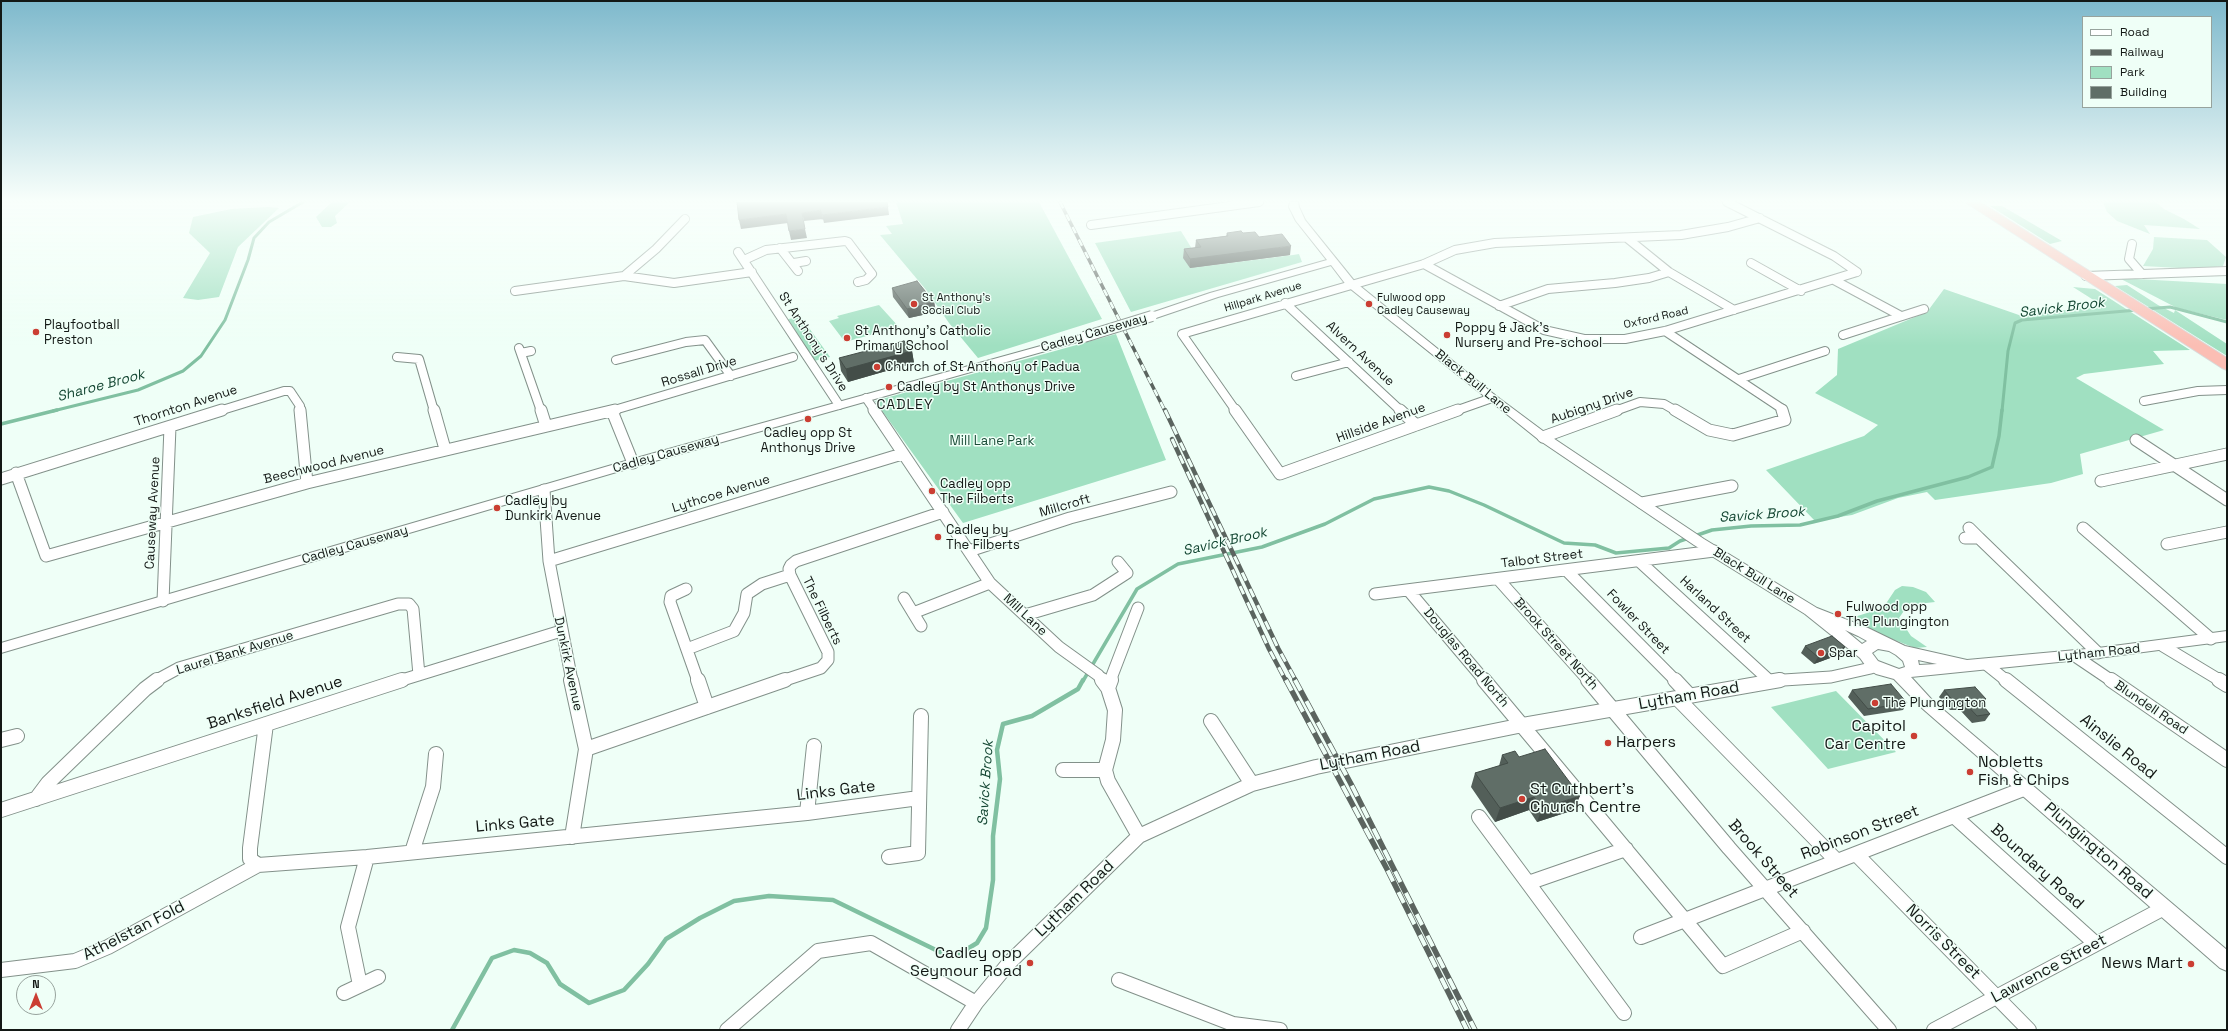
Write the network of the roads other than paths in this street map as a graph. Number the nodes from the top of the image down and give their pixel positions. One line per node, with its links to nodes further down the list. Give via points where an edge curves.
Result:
1 (655, 250): 21 (street)
2 (769, 250): 12 (street)
3 (782, 250): 13 (street, via 796,267)
4 (852, 250): 24 (street, via 872,274 866,280)
5 (1323, 250): 14 (street, Black Bull Lane)
6 (1455, 250): 16 (street, Hillpark Avenue)
7 (1642, 250): 19 (street)
8 (1823, 250): 23 (street, Oxford Road, via 1857,272)
9 (2046, 250): 22 (highway)
10 (2131, 250): 20 (street, via 2129,259)
11 (738, 252): 12 (street, St Anthony's Drive)
12 (744, 260): 18 (street, St Anthony's Drive)
13 (806, 261)
14 (1332, 262): 25 (street, Black Bull Lane); 46 (street, Cadley Causeway, bridge)
15 (1751, 263): 27 (street)
16 (1424, 264): 25 (street, Hillpark Avenue); 29 (street, Oxford Road)
17 (2227, 271): 20 (street)
18 (752, 272): 21 (street, via 674,283); 49 (street, St Anthony's Drive)
19 (1669, 272): 29 (street, via 1615,283 1548,289); 31 (street)
20 (2142, 274): 22 (street)
21 (624, 276): 26 (street)
22 (2086, 276): 41 (highway)
23 (1834, 280): 27 (street, Oxford Road); 32 (street)
24 (858, 282)
25 (1351, 284): 28 (street, Hillpark Avenue); 47 (street, Black Bull Lane)
26 (514, 291)
27 (1801, 291): 31 (street, Oxford Road)
28 (1285, 303): 40 (street, Alvern Avenue); 62 (street, Hillpark Avenue, via 1182,334)
29 (1499, 306): 33 (street, Oxford Road, via 1544,330 1584,339 1625,339)
30 (1924, 309): 32 (street)
31 (1734, 310): 33 (street, Oxford Road)
32 (1901, 316): 34 (street)
33 (1665, 331): 44 (street)
34 (1843, 335)
35 (531, 351): 52 (street, via 520,351)
36 (1825, 351): 44 (street)
37 (397, 357): 56 (street, via 424,356)
38 (793, 357): 42 (street, Rossall Drive)
39 (616, 360): 42 (street, via 686,342 705,340)
40 (1349, 362): 43 (street); 51 (street, Alvern Avenue)
41 (2227, 365)
42 (731, 376): 50 (street, Rossall Drive)
43 (1296, 376)
44 (1739, 379): 54 (street, Aubigny Drive, via 1780,408 1785,420 1733,435 1709,430 1664,404 1640,402)
45 (2227, 390): 48 (street, via 2198,391)
46 (866, 398): 49 (street, Cadley Causeway); 57 (street, Mill Lane)
47 (1492, 398): 51 (street, Hillside Avenue); 54 (street, Black Bull Lane)
48 (2144, 401)
49 (839, 405): 59 (street, Cadley Causeway)
50 (612, 411): 52 (street, Beechwood Avenue); 59 (street)
51 (1416, 425): 62 (street, Hillside Avenue)
52 (546, 426): 56 (street, Beechwood Avenue)
53 (170, 427): 61 (street, Thornton Avenue); 65 (street, Thornton Avenue, via 274,393 290,391 300,406); 72 (street, Causeway Avenue)
54 (1543, 437): 70 (street, Black Bull Lane)
55 (2136, 440): 60 (street)
56 (445, 449): 65 (street, Beechwood Avenue)
57 (902, 454): 71 (street, Mill Lane); 81 (street, Lythcoe Avenue)
58 (2227, 454): 60 (street)
59 (633, 463): 67 (street, Cadley Causeway)
60 (2175, 465): 64 (street); 69 (street)
61 (16, 473): 63 (street, Thornton Avenue); 72 (street, Beechwood Avenue, via 46,556)
62 (1280, 474)
63 (1, 479)
64 (2101, 481)
65 (307, 483): 72 (street, Beechwood Avenue)
66 (1732, 486): 70 (street)
67 (544, 490): 81 (street, Dunkirk Avenue); 92 (street, Cadley Causeway)
68 (1171, 492): 79 (street, Millcroft, via 1070,518)
69 (2227, 500)
70 (1642, 503): 80 (street, Black Bull Lane)
71 (943, 512): 79 (street, Mill Lane); 85 (street, The Filberts, via 796,561 789,570)
72 (166, 522): 92 (street, Causeway Avenue)
73 (1969, 528): 77 (street)
74 (2084, 528): 100 (street)
75 (2227, 532): 78 (street)
76 (1965, 538): 77 (street)
77 (1978, 538): 106 (street)
78 (2167, 544)
79 (969, 551): 87 (street, Mill Lane)
80 (1714, 551): 82 (street, Talbot Street); 94 (street, Black Bull Lane)
81 (549, 561): 98 (street, Dunkirk Avenue)
82 (1640, 561): 84 (street, Talbot Street); 113 (street, Harland Street)
83 (1118, 562): 96 (street, via 1127,572 1092,594)
84 (1566, 570): 86 (street, Talbot Street); 116 (street, Fowler Street)
85 (790, 575): 104 (street, via 762,584 747,594 744,613 734,631); 117 (street, The Filberts, via 828,652 826,664 806,674)
86 (1498, 579): 89 (street, Talbot Street); 118 (street, Brook Street North)
87 (990, 583): 95 (street); 96 (street, Mill Lane)
88 (686, 589): 104 (street, via 671,596 670,602)
89 (1409, 591): 90 (street, Talbot Street); 122 (street, Douglas Road North)
90 (1375, 594)
91 (904, 598): 95 (street)
92 (162, 600): 103 (street, Cadley Causeway)
93 (1138, 608): 115 (street)
94 (1810, 610): 101 (street, Black Bull Lane, via 1833,618); 108 (street, Black Bull Lane)
95 (913, 613): 97 (street)
96 (1025, 615): 115 (street, Mill Lane, via 1082,665 1098,675)
97 (921, 626)
98 (561, 632): 112 (street, Banksfield Avenue); 126 (street, Dunkirk Avenue)
99 (2227, 636): 100 (street, Lytham Road)
100 (2211, 638): 102 (street, Lytham Road)
101 (1884, 644): 105 (street, Black Bull Lane); 108 (street, via 1869,645 1865,649)
102 (2163, 646): 106 (street, Lytham Road); 114 (street)
103 (1, 648)
104 (687, 649): 117 (street)
105 (1901, 651): 109 (street, Lytham Road); 111 (street, via 1912,663 1912,669)
106 (2098, 653): 107 (street, Lytham Road)
107 (2075, 656): 110 (street, Lytham Road); 128 (street, Blundell Road)
108 (1869, 660): 111 (street, Black Bull Lane, via 1881,670); 113 (street, Lytham Road, via 1871,668 1831,677)
109 (1970, 665): 110 (street, Lytham Road); 111 (street, Lytham Road)
110 (1987, 665): 146 (street, Ainslie Road)
111 (1904, 673): 132 (street, Plungington Road, via 1928,705)
112 (419, 675): 121 (street, Banksfield Avenue); 134 (street, Laurel Bank Avenue, via 413,609 409,604 398,604 179,668 145,689 48,783)
113 (1770, 681): 116 (street, Lytham Road)
114 (2227, 686)
115 (1108, 688): 130 (street, Mill Lane, via 1115,710 1113,740)
116 (1683, 696): 118 (street, Lytham Road); 147 (street)
117 (707, 706): 126 (street, The Filberts)
118 (1614, 709): 122 (street, Lytham Road); 150 (street, Brook Street, via 1729,848)
119 (921, 716): 133 (street)
120 (1211, 721): 131 (street)
121 (266, 724): 134 (street, Banksfield Avenue); 148 (street, via 250,848 250,860)
122 (1523, 725): 131 (street, Lytham Road, via 1316,767); 141 (street, Douglas Road North)
123 (17, 736): 124 (street)
124 (1, 740)
125 (814, 746): 136 (street)
126 (586, 750): 140 (street, Dunkirk Avenue)
127 (436, 754): 142 (street, via 433,787)
128 (2227, 760)
129 (1063, 770): 130 (street)
130 (1105, 770): 139 (street, via 1108,781)
131 (1252, 784): 139 (street, Lytham Road)
132 (2026, 788): 137 (street, Robinson Street); 151 (street, Plungington Road)
133 (919, 798): 136 (street, Links Gate); 145 (street, via 918,852)
134 (36, 799): 135 (street, Banksfield Avenue)
135 (1, 810)
136 (807, 813): 140 (street, Links Gate)
137 (1954, 816): 143 (street, Robinson Street); 155 (street, Boundary Road)
138 (1479, 817): 149 (street)
139 (1139, 836): 163 (street, Lytham Road, via 1009,963)
140 (572, 837): 142 (street, Links Gate)
141 (1626, 849): 149 (street); 152 (street, Douglas Road North)
142 (412, 852): 144 (street, Links Gate)
143 (1856, 854): 147 (street, Robinson Street); 162 (street, Norris Street)
144 (367, 856): 148 (street, Links Gate); 160 (street, via 348,927)
145 (889, 856)
146 (2227, 857)
147 (1837, 861): 150 (street, Robinson Street)
148 (258, 865): 157 (street, Athelstan Fold, via 108,947 75,961)
149 (1528, 883): 164 (street)
150 (1766, 888): 152 (street, Robinson Street); 153 (street, Brook Street)
151 (2164, 908): 155 (street, Lawrence Street); 156 (street, Plungington Road)
152 (1685, 920): 153 (street, Douglas Road North, via 1723,966); 154 (street, Robinson Street)
153 (1803, 932): 169 (street, Brook Street)
154 (1641, 937)
155 (2096, 944): 162 (street, Lawrence Street)
156 (2227, 962)
157 (1, 970)
158 (378, 978): 160 (street)
159 (1119, 980): 165 (street)
160 (360, 986): 161 (street)
161 (344, 992)
162 (1996, 996): 170 (street, Lawrence Street); 171 (street, Norris Street)
163 (976, 1003): 166 (street, via 871,943 818,951); 167 (street, Lytham Road)
164 (1624, 1013)
165 (1233, 1027): 168 (street)
166 (727, 1030)
167 (958, 1030)
168 (1280, 1030)
169 (1889, 1030)
170 (1934, 1030)
171 (2029, 1030)

